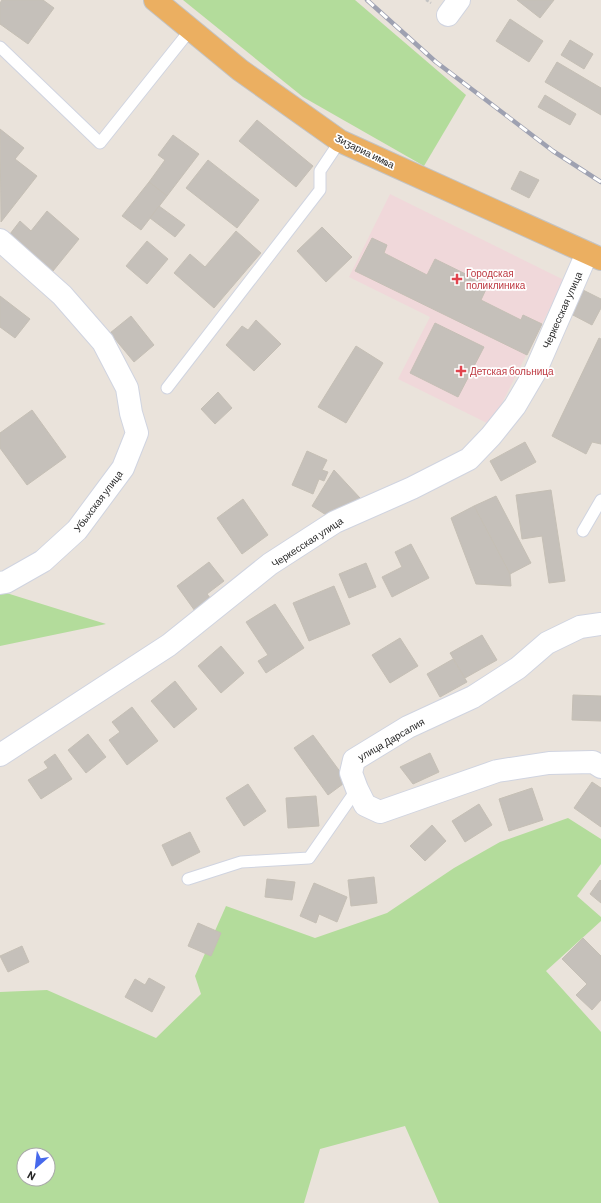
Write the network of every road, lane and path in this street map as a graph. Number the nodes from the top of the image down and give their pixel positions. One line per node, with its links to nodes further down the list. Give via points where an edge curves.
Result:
1 (155, 0): 2 (highway, Ӡиӡариа имҩа)
2 (191, 29): 3 (lane, via 100,143); 4 (highway, Ӡиӡариа имҩа, via 240,70)
3 (0, 46)
4 (340, 141): 6 (highway, Ӡиӡариа имҩа); 7 (lane, via 320,171 320,190)
5 (0, 240): 10 (street, Убыхская улица, via 62,295 104,342 127,388 137,433 123,468 77,530 43,561)
6 (594, 256): 12 (street, Черкесская улица, via 515,406 469,459 335,522 270,564 169,644)
7 (168, 388)
8 (601, 500): 9 (lane)
9 (583, 531)
10 (0, 583)
11 (601, 624): 14 (street, улица Дарсалия, via 580,627 547,643 500,680 408,727 354,760 351,773)
12 (0, 755)
13 (601, 767): 14 (street, улица Дарсалия, via 593,762 549,762 498,771 380,812 365,805)
14 (357, 789): 15 (lane, via 309,858 242,862)
15 (188, 879)

